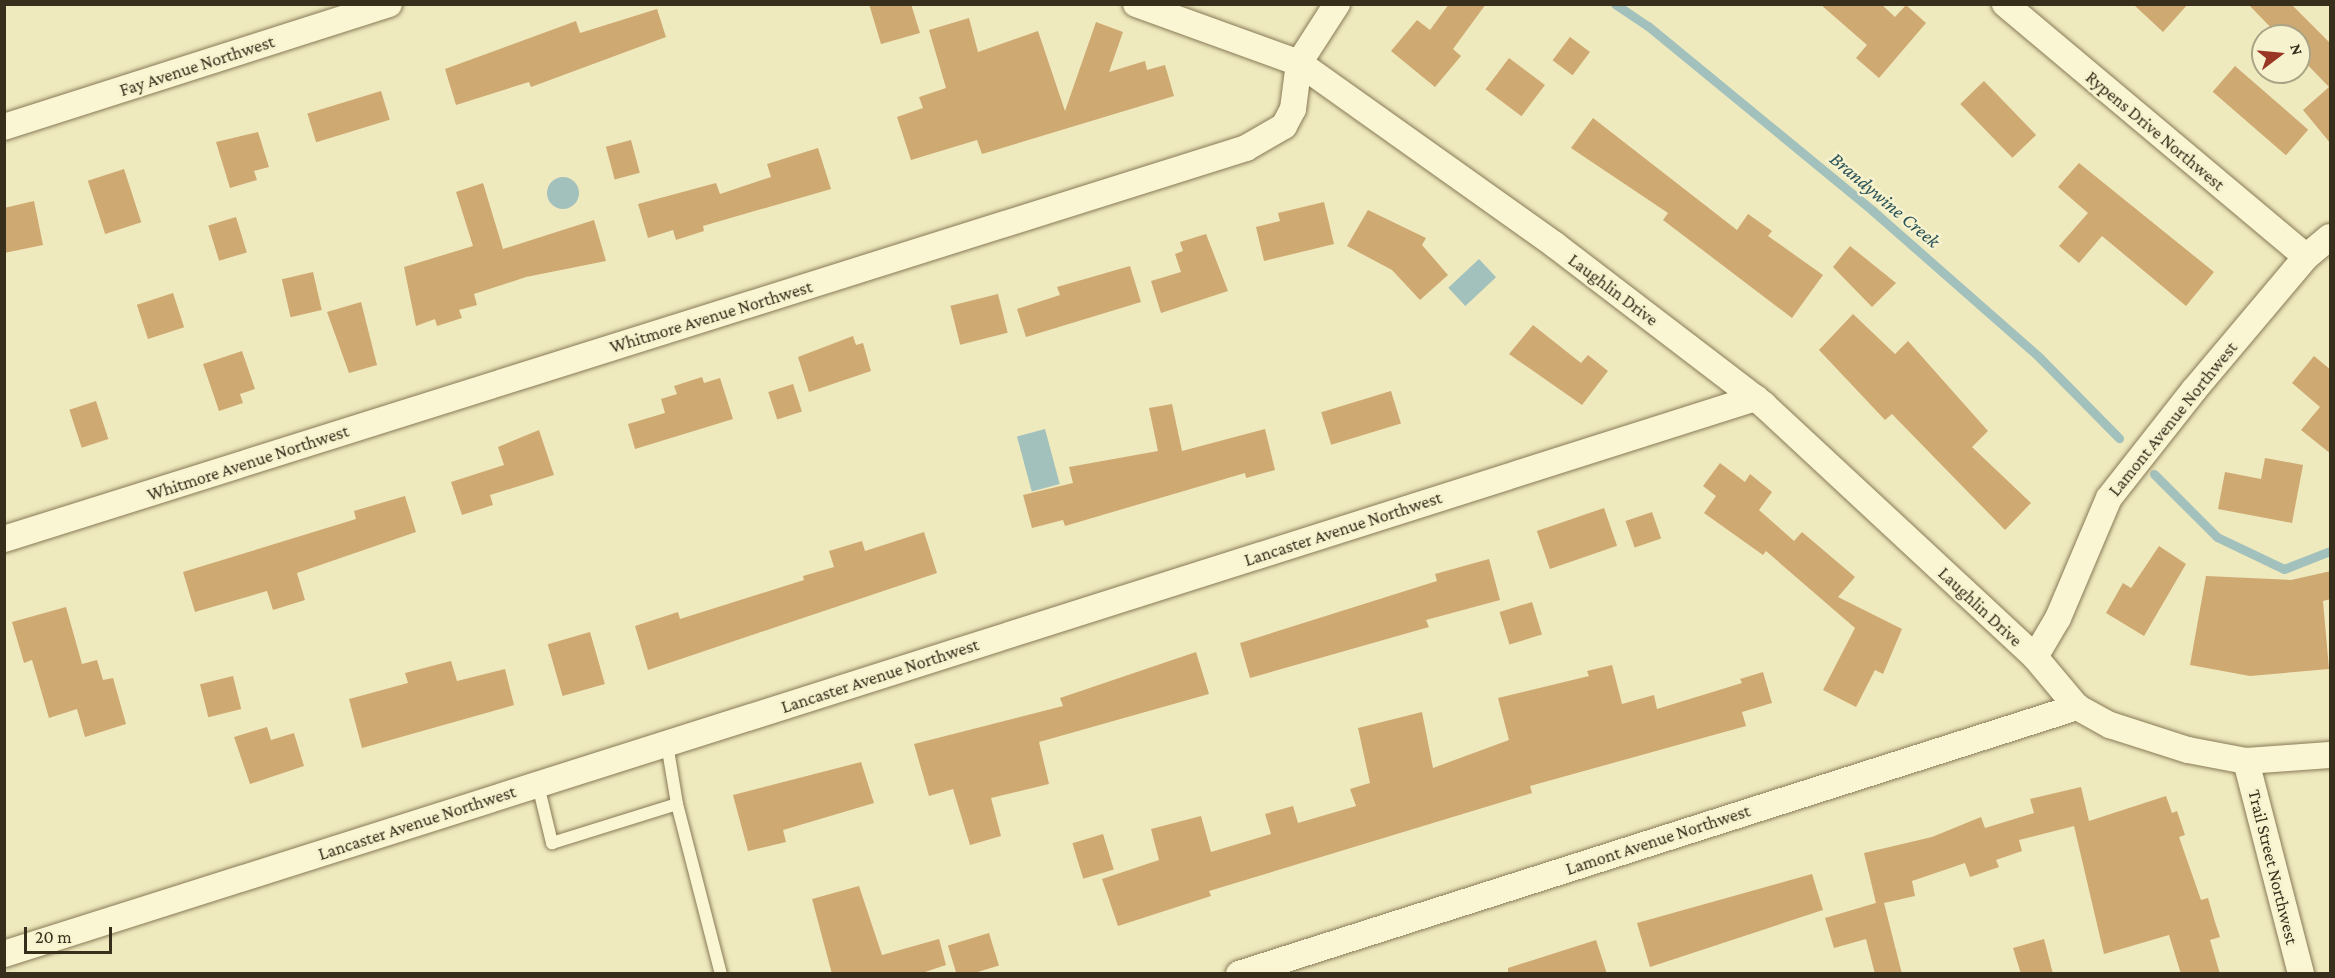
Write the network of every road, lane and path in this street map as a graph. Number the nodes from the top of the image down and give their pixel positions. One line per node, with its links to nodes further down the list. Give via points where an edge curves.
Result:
1 (389, 4): 6 (street, Fay Avenue Northwest)
2 (1136, 4): 5 (street, Laughlin Drive)
3 (1337, 4): 5 (street, Whitmore Avenue Northwest)
4 (2005, 4): 8 (street, Rypens Drive Northwest)
5 (1299, 63): 9 (street, Laughlin Drive, via 1555,245); 10 (street, Whitmore Avenue Northwest, via 1293,109 1284,126 1246,148)
6 (4, 127)
7 (2331, 237): 8 (street, Lamont Avenue Northwest)
8 (2306, 257): 11 (street, Lamont Avenue Northwest, via 2109,498 2058,618)
9 (1756, 398): 11 (street, Laughlin Drive); 13 (street, Lancaster Avenue Northwest)
10 (4, 539)
11 (2035, 657): 12 (street, Laughlin Drive)
12 (2077, 707): 15 (street, via 2110,725 2161,742); 20 (street, Lamont Avenue Northwest)
13 (667, 744): 16 (street, Lancaster Avenue Northwest); 17 (lane)
14 (2331, 755): 15 (street)
15 (2246, 761): 21 (street, Trail Street Northwest)
16 (537, 785): 17 (lane, via 552,843); 18 (street, Lancaster Avenue Northwest)
17 (677, 804): 19 (lane)
18 (4, 954)
19 (721, 974)
20 (1239, 974)
21 (2301, 974)

